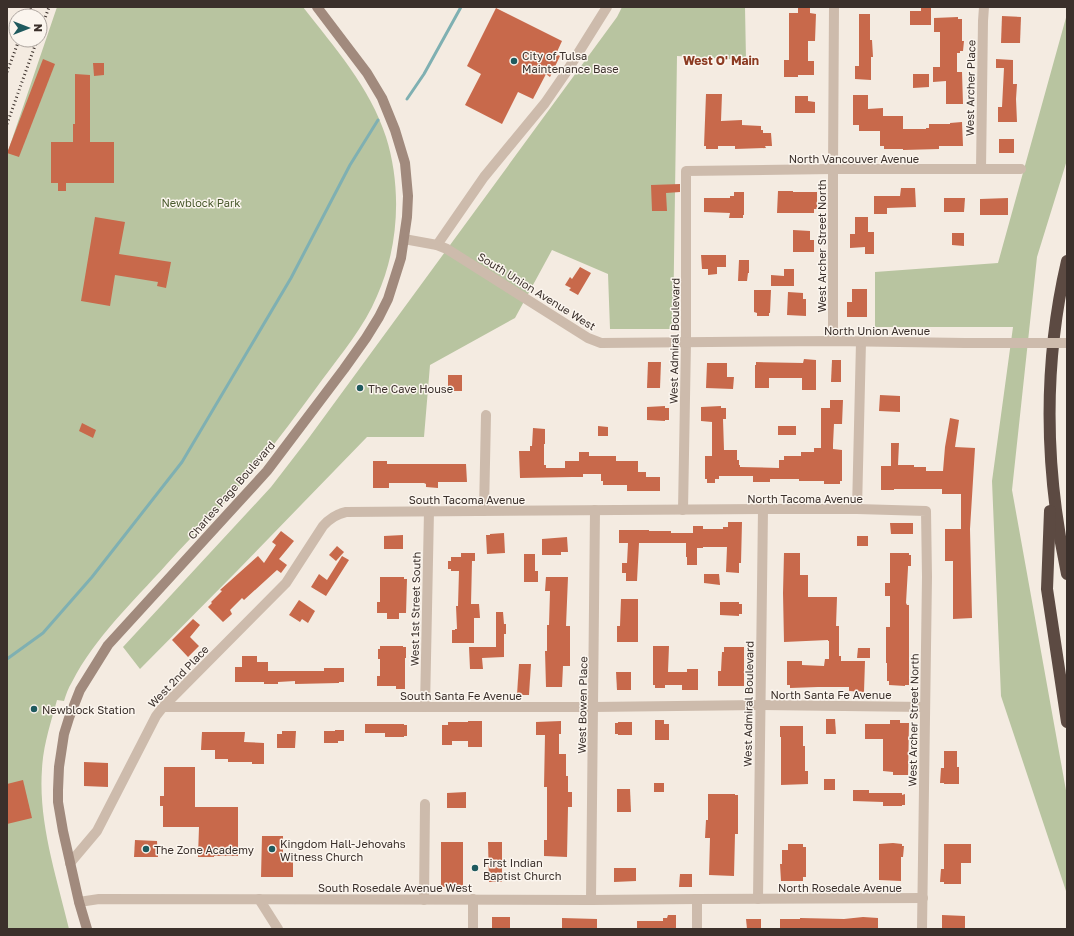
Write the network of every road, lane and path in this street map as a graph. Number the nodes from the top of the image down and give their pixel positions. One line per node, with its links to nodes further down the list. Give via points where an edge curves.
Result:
1 (317, 7): 9 (main road, Charles Page Boulevard, via 367,73 392,120 402,149 407,176 408,217)
2 (607, 7): 10 (street, via 545,103 484,178)
3 (834, 7): 5 (street, West Archer Street North)
4 (984, 7): 7 (street, West Archer Place)
5 (833, 169): 7 (street, North Vancouver Avenue); 8 (street, North Vancouver Avenue); 12 (street, West Archer Street North)
6 (1021, 169): 7 (street, North Vancouver Avenue)
7 (981, 170)
8 (686, 171): 13 (street, West Admiral Boulevard)
9 (404, 239): 10 (street, South Union Avenue West); 34 (main road, Charles Page Boulevard, via 388,299 366,338 344,369 267,471 108,645 80,690 68,718 59,767 60,817)
10 (437, 244): 13 (street, South Union Avenue West, via 588,338 606,343)
11 (1067, 261): 17 (highway, via 1057,312 1051,369)
12 (833, 341): 13 (street, North Union Avenue); 14 (street, North Union Avenue)
13 (686, 342): 21 (street, West Admiral Boulevard)
14 (860, 342): 15 (street, North Union Avenue, bridge); 19 (street)
15 (1067, 342)
16 (486, 415): 23 (street)
17 (1051, 471): 25 (highway); 32 (highway, via 1047,589)
18 (763, 509): 19 (street, North Tacoma Avenue); 21 (street, North Tacoma Avenue); 27 (street, West Admiral Boulevard)
19 (857, 509): 24 (street, North Tacoma Avenue)
20 (595, 510): 21 (street, South Tacoma Avenue); 23 (street, South Tacoma Avenue); 31 (street, West Bowen Place)
21 (683, 510)
22 (429, 511): 23 (street, South Tacoma Avenue); 26 (street, South Tacoma Avenue, via 346,512 334,515 323,526); 30 (street, West 1st Street South)
23 (484, 511)
24 (926, 511): 28 (street, West Archer Street North)
25 (1067, 574)
26 (286, 583): 29 (street, West 2nd Place)
27 (760, 705): 28 (street, North Santa Fe Avenue); 31 (street, South Santa Fe Avenue); 41 (street, West Admiral Boulevard)
28 (925, 706): 35 (street, West Archer Street North)
29 (163, 707): 30 (street, South Santa Fe Avenue); 34 (street, West 2nd Place, via 97,831)
30 (425, 707): 31 (street, South Santa Fe Avenue)
31 (594, 707): 40 (street, West Bowen Place)
32 (1067, 722)
33 (425, 804): 38 (street)
34 (70, 863): 42 (main road, Charles Page Boulevard)
35 (923, 898): 41 (street, North Rosedale Avenue); 47 (street, West Archer Street North)
36 (259, 899): 38 (street, South Rosedale Avenue West); 42 (street, South Rosedale Avenue West, via 99,899); 44 (street)
37 (697, 899): 40 (street, South Rosedale Avenue West); 41 (street, South Rosedale Avenue West); 46 (street)
38 (424, 900): 39 (street, South Rosedale Avenue West)
39 (473, 900): 40 (street, South Rosedale Avenue West); 45 (street)
40 (591, 900)
41 (758, 900)
42 (79, 902): 43 (main road, Charles Page Boulevard)
43 (87, 929)
44 (278, 929)
45 (472, 929)
46 (697, 929)
47 (922, 929)

